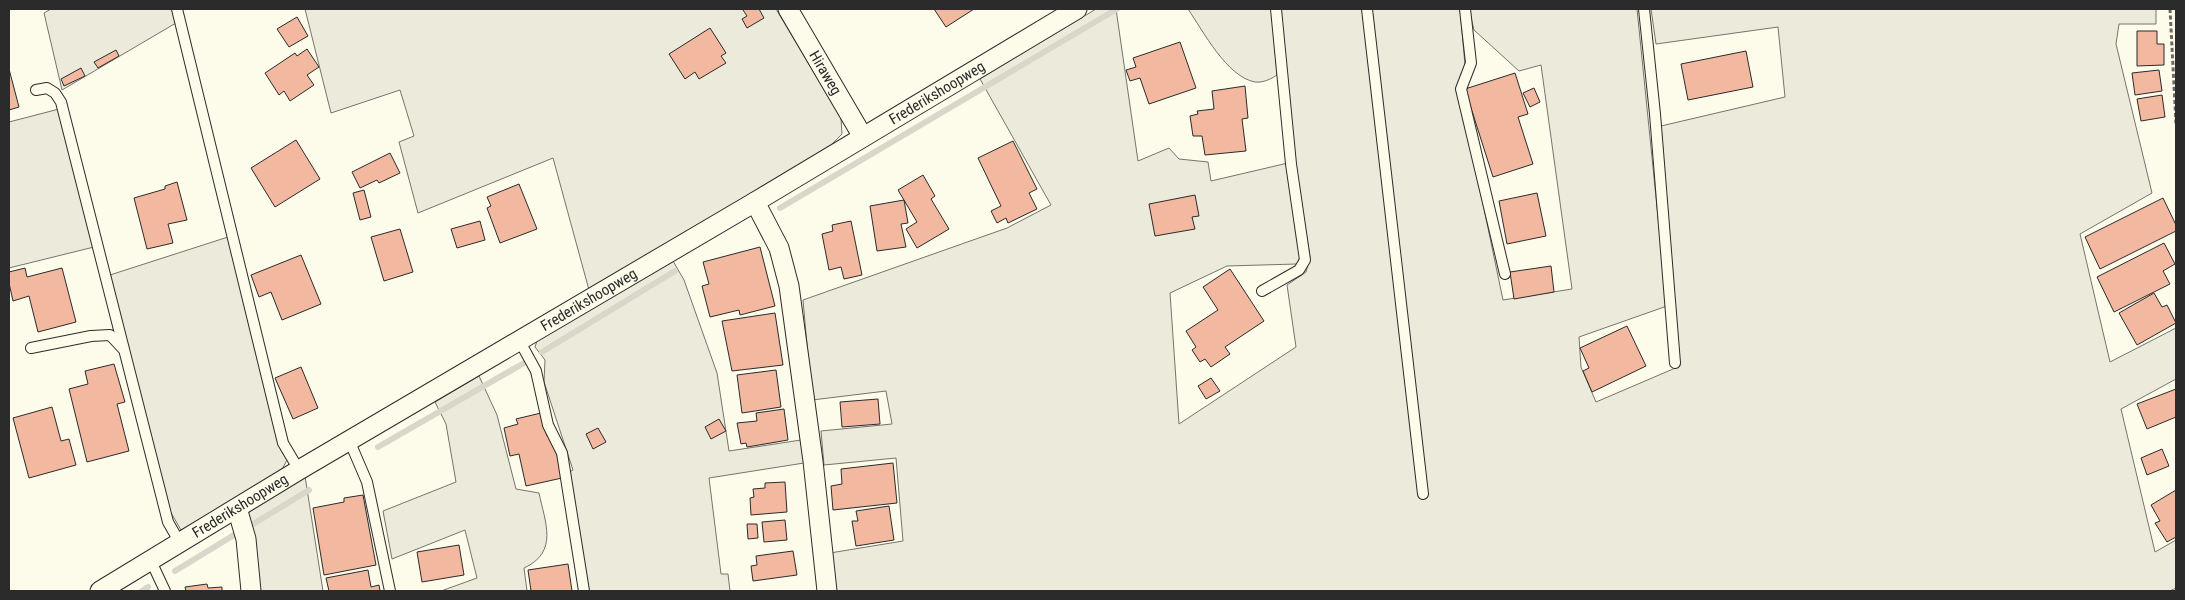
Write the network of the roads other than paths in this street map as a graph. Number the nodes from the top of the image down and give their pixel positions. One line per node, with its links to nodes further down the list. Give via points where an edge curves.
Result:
1 (176, 9): 18 (lane, via 283,442)
2 (788, 9): 9 (street, Hiraweg)
3 (1076, 9): 9 (street, Frederikshoopweg)
4 (1276, 9): 12 (lane, via 1291,164 1305,260 1299,270)
5 (1367, 9): 19 (lane)
6 (1464, 9): 11 (lane, via 1471,63 1460,89)
7 (1644, 9): 16 (lane)
8 (36, 90): 15 (lane, via 46,88 61,102)
9 (863, 137): 10 (street, Frederikshoopweg)
10 (755, 202): 13 (street, Frederikshoopweg); 28 (street, via 779,248 789,286)
11 (1505, 274)
12 (1262, 291)
13 (519, 340): 17 (street, Frederikshoopweg); 27 (lane, via 536,370 548,425 562,453)
14 (31, 348): 15 (lane, via 110,335)
15 (124, 350): 21 (lane, via 168,522)
16 (1675, 363)
17 (349, 440): 18 (street, Frederikshoopweg); 26 (lane, via 367,482)
18 (299, 470): 20 (street, Frederikshoopweg)
19 (1423, 494)
20 (237, 508): 21 (street, Frederikshoopweg); 25 (street, via 246,539)
21 (180, 543): 22 (street, Frederikshoopweg)
22 (151, 561): 23 (street, Frederikshoopweg); 24 (lane)
23 (100, 591)
24 (165, 591)
25 (251, 591)
26 (390, 591)
27 (584, 591)
28 (827, 591)

